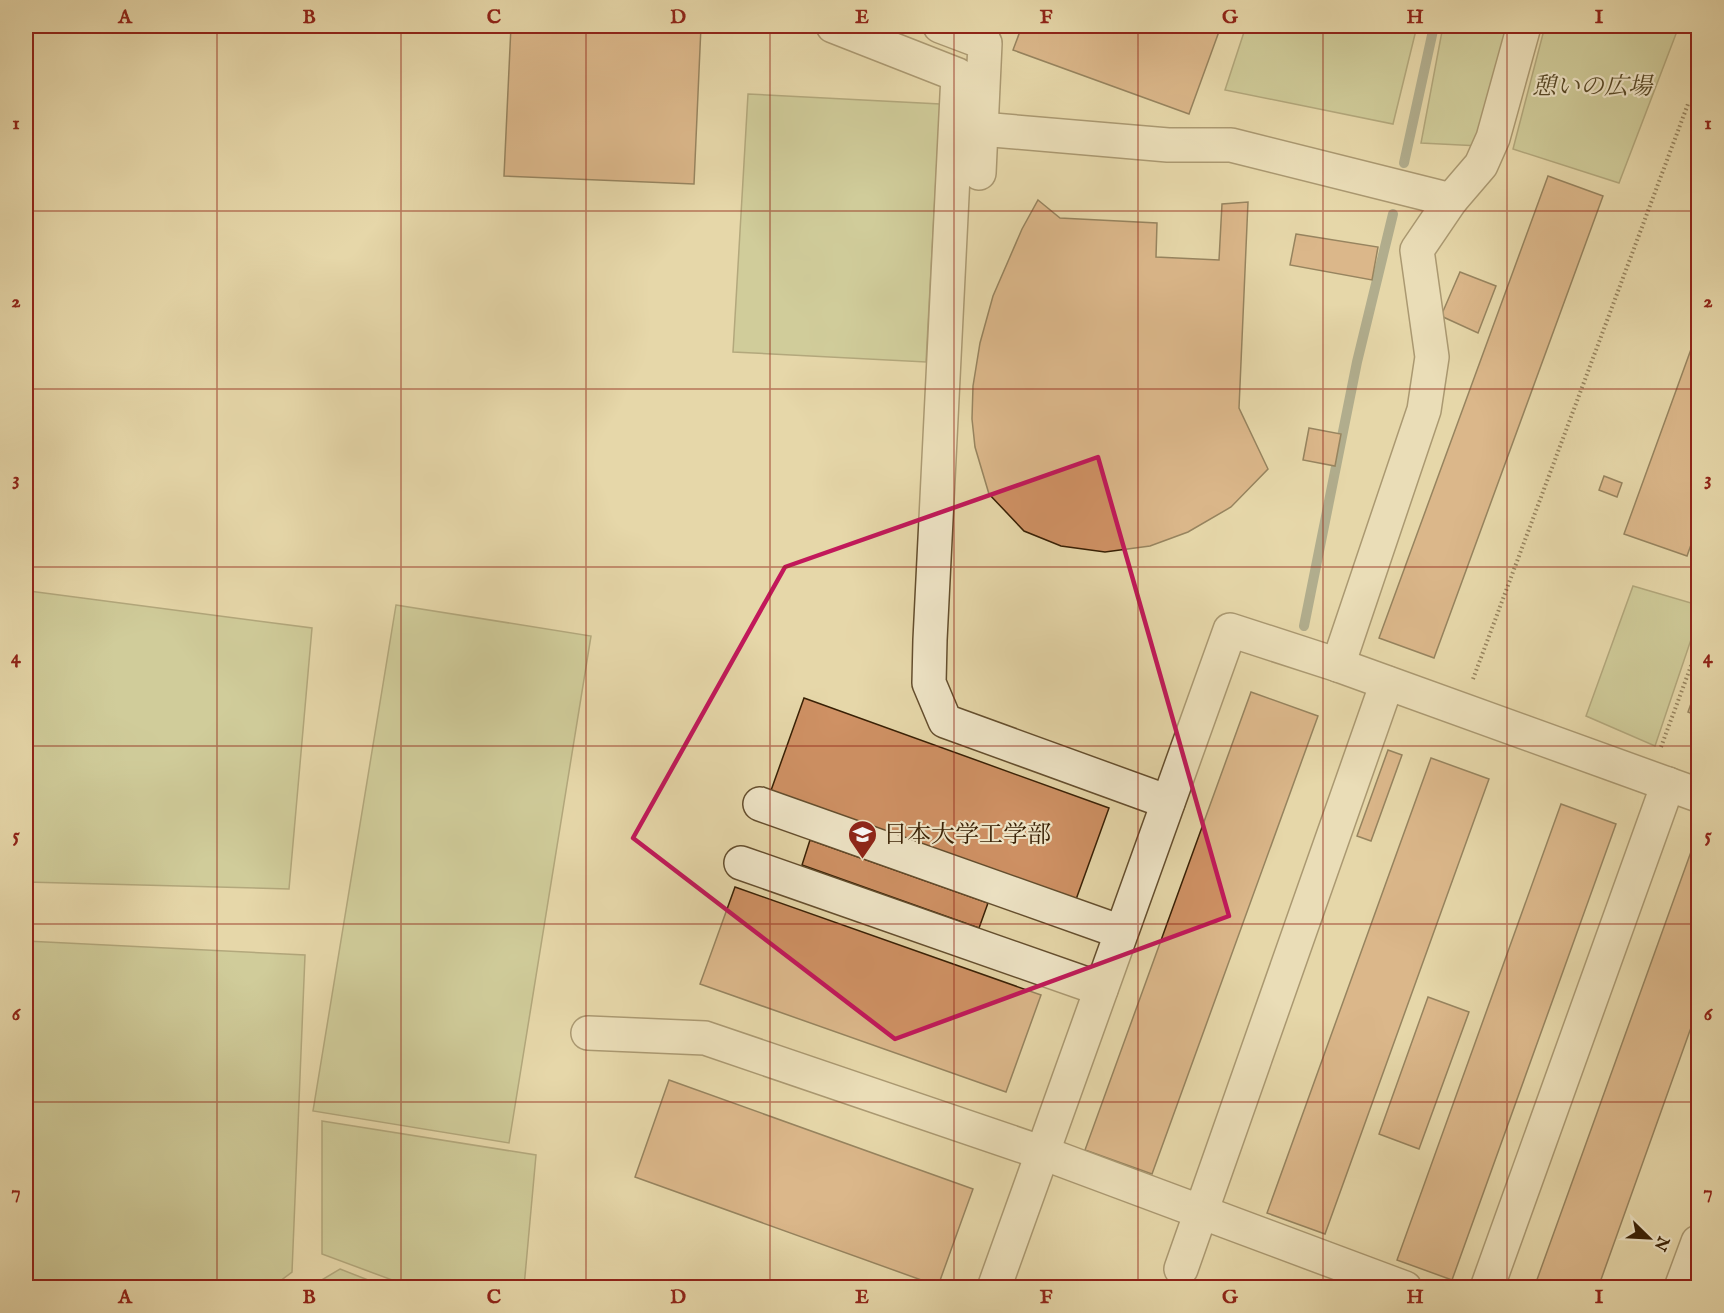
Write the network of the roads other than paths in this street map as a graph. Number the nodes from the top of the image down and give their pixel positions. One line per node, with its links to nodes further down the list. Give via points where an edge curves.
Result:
1 (833, 26): 10 (street, via 958,75 929,683 945,721)
2 (939, 26): 4 (street, via 986,43)
3 (1524, 26): 6 (street, via 1493,138 1481,165)
4 (981, 129): 5 (street); 6 (street, via 1168,146 1231,145)
5 (979, 172)
6 (1451, 200): 7 (street, via 1418,250 1432,357 1424,410)
7 (1338, 665): 8 (street); 10 (street, via 1230,630)
8 (1387, 683): 9 (street); 17 (street)
9 (1672, 785): 22 (street)
10 (1168, 802): 13 (street)
11 (760, 804): 13 (street)
12 (741, 863): 14 (street)
13 (1121, 932): 14 (street)
14 (1101, 989): 16 (street)
15 (588, 1033): 16 (street, via 705,1038)
16 (1042, 1153): 17 (street); 20 (street)
17 (1202, 1212): 19 (street); 21 (street)
18 (1698, 1242): 23 (street)
19 (1181, 1269)
20 (994, 1287)
21 (1405, 1287)
22 (1487, 1287)
23 (1682, 1287)

